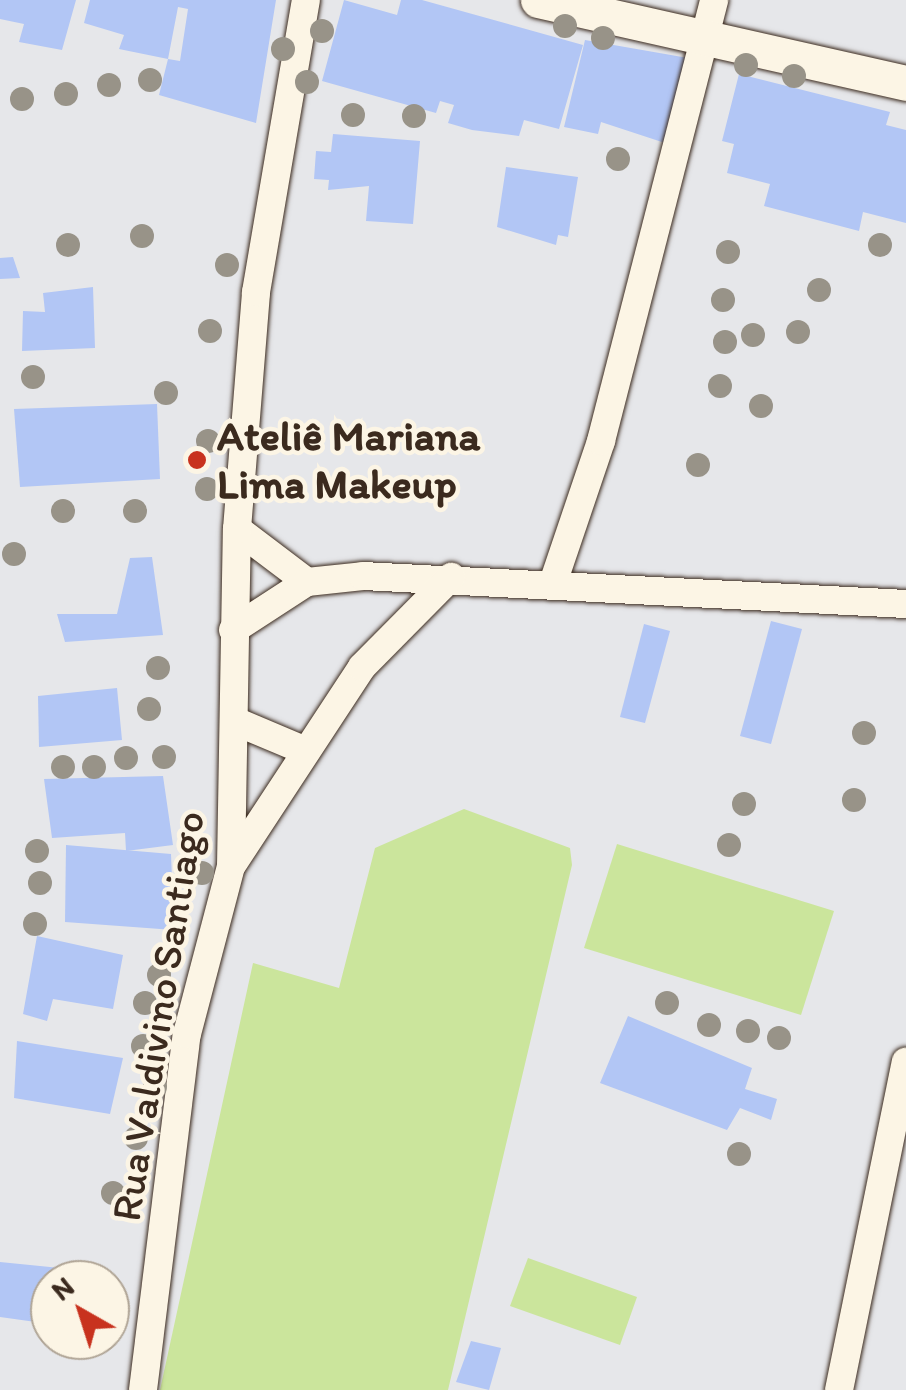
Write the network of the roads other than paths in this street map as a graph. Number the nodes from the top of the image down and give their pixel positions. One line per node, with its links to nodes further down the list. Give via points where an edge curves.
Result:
1 (306, 0): 6 (street, Rua Valdivino Santiago, via 270,168)
2 (538, 0): 4 (street)
3 (714, 0): 4 (street)
4 (705, 38): 5 (street); 9 (street, via 601,440)
5 (906, 83)
6 (237, 529): 8 (street); 11 (street, Rua Valdivino Santiago)
7 (451, 577): 8 (street); 9 (street); 13 (street, via 362,667)
8 (307, 582): 11 (street)
9 (553, 583): 10 (street)
10 (906, 604)
11 (233, 630): 12 (street, Rua Valdivino Santiago)
12 (237, 722): 13 (street); 14 (street, Rua Valdivino Santiago)
13 (306, 751): 14 (street)
14 (231, 866): 16 (street, Rua Valdivino Santiago, via 186,1034)
15 (906, 1062): 17 (street)
16 (142, 1390)
17 (839, 1390)

